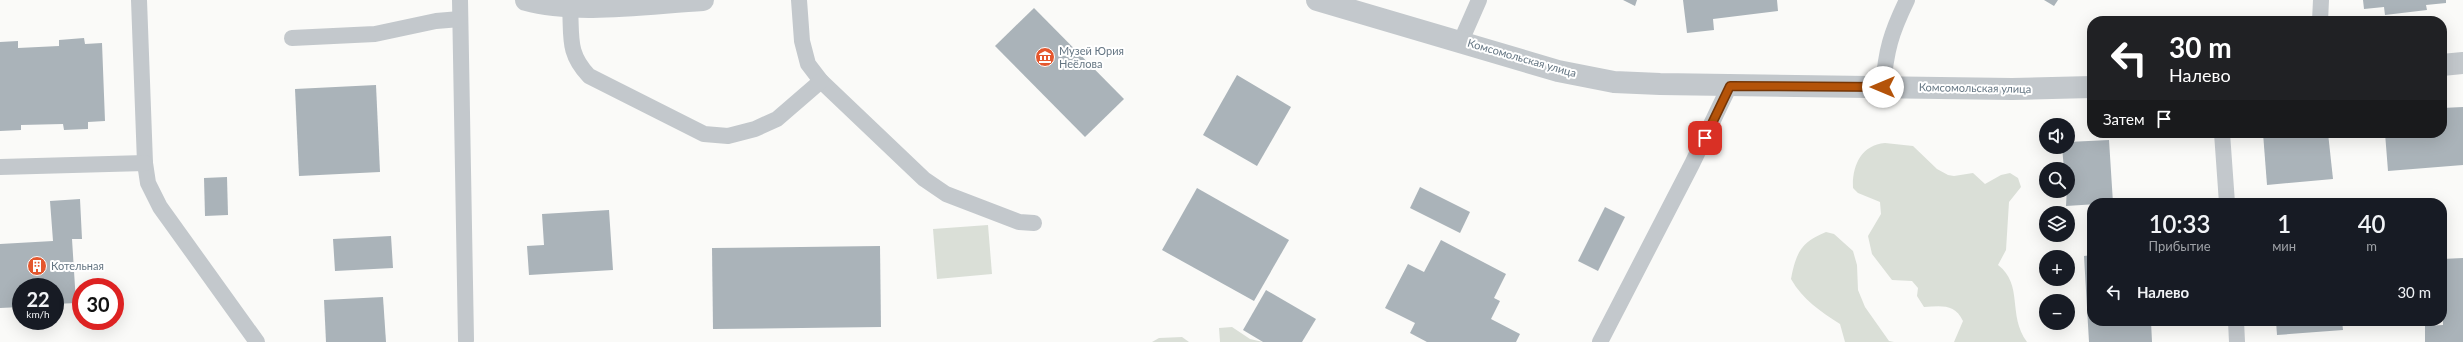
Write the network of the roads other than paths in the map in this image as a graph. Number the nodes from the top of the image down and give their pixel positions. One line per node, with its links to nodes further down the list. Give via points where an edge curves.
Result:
1 (139, 0): 22 (lane)
2 (460, 0): 12 (lane)
3 (526, 0): 10 (street, via 543,5)
4 (703, 0): 10 (street)
5 (799, 0): 17 (lane, via 802,41 808,64)
6 (1317, 0): 14 (street, Комсомольская улица)
7 (1479, 0): 14 (lane)
8 (1907, 0): 19 (lane, via 1885,54)
9 (2321, 0): 11 (lane)
10 (570, 7): 17 (lane, via 573,50 577,63 589,76 704,134 728,136 756,129 777,119)
11 (2320, 16)
12 (460, 19): 13 (lane, via 436,21 375,34); 27 (lane)
13 (292, 38)
14 (1461, 41): 18 (street, Комсомольская улица, via 1558,71 1614,82)
15 (2463, 64): 16 (street)
16 (2447, 65)
17 (821, 81): 25 (lane, via 924,179 946,194 1019,222)
18 (1730, 86): 19 (street, Комсомольская улица); 29 (lane)
19 (1883, 87): 20 (street, Комсомольская улица)
20 (2087, 87)
21 (2222, 138): 24 (lane)
22 (145, 163): 23 (lane); 28 (lane, via 148,183 160,207)
23 (0, 167)
24 (2227, 198)
25 (1034, 223)
26 (2236, 326): 30 (lane)
27 (466, 340)
28 (257, 342)
29 (1600, 342)
30 (2237, 342)

